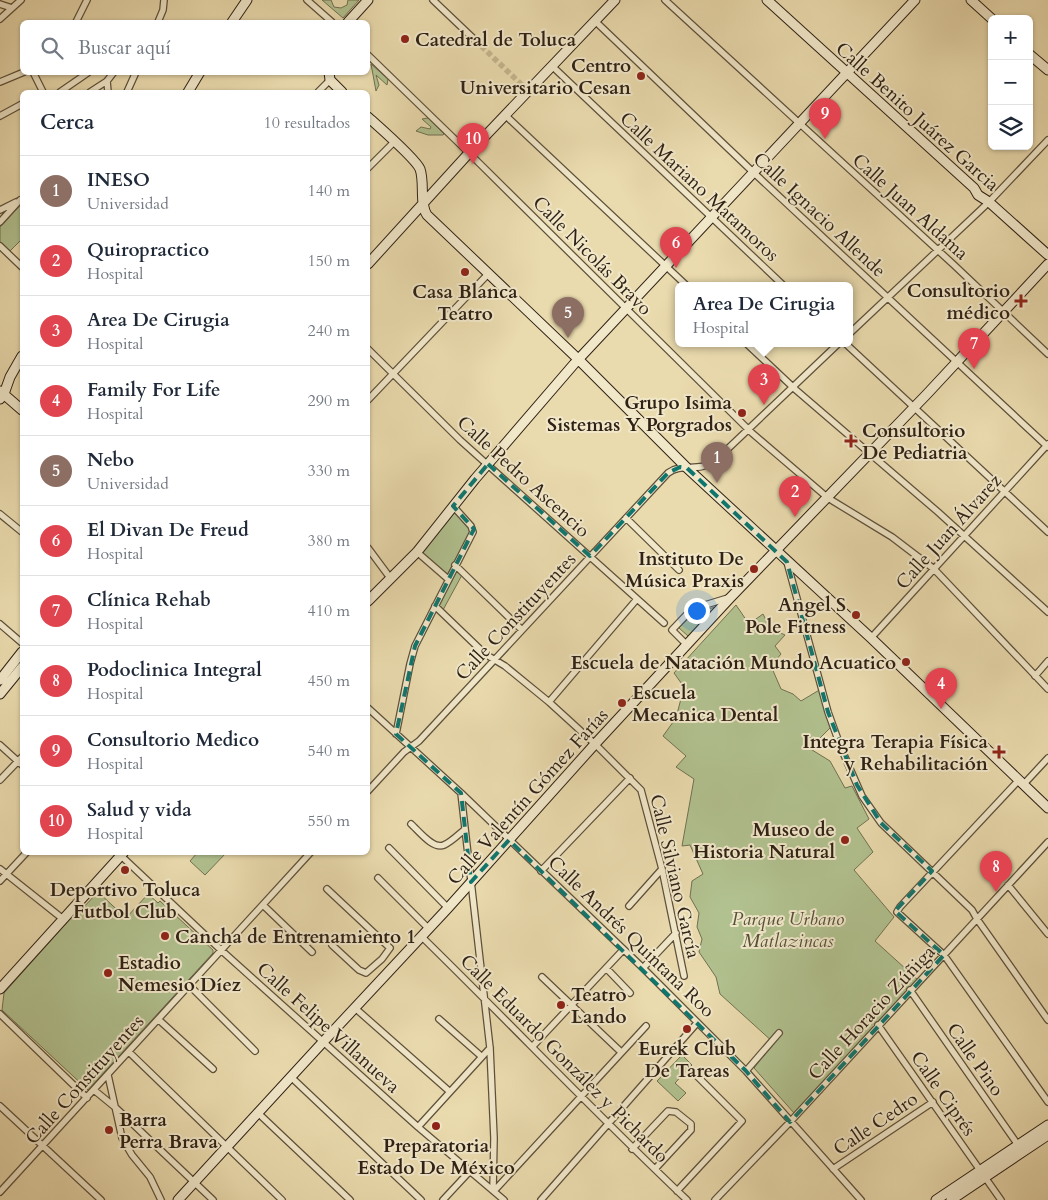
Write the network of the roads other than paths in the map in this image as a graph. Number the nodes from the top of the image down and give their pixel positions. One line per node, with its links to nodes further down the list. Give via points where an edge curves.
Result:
1 (21, 0): 14 (street)
2 (87, 0): 17 (street)
3 (164, 0): 18 (street)
4 (246, 0): 19 (main road)
5 (307, 0): 20 (street)
6 (368, 0): 21 (main road)
7 (433, 0): 23 (street)
8 (614, 0): 22 (main road)
9 (664, 0): 50 (street, Calle Juan Aldama)
10 (767, 0): 29 (main road, Calle Benito Juárez Garcia)
11 (915, 0): 29 (main road)
12 (971, 0): 15 (main road)
13 (0, 4): 14 (street)
14 (12, 8): 16 (street)
15 (988, 15)
16 (0, 19)
17 (77, 20)
18 (159, 20)
19 (233, 20)
20 (330, 20)
21 (350, 20)
22 (595, 21): 27 (main road); 55 (street, Calle Ignacio Allende)
23 (475, 40)
24 (370, 57): 53 (street, Calle Nicolás Bravo)
25 (1033, 57): 26 (main road)
26 (1045, 65)
27 (552, 66): 47 (main road, via 526,89); 61 (street, Calle Mariano Matamoros)
28 (20, 74): 37 (street)
29 (846, 74): 50 (main road); 58 (main road, Calle Benito Juárez Garcia)
30 (35, 75): 38 (street)
31 (85, 75): 39 (street)
32 (112, 75): 36 (street)
33 (135, 75): 42 (street)
34 (198, 75): 43 (main road)
35 (330, 76): 44 (street); 45 (main road)
36 (107, 81): 40 (street); 41 (street)
37 (0, 82)
38 (43, 90)
39 (63, 90)
40 (93, 90)
41 (108, 90)
42 (128, 90)
43 (189, 90)
44 (320, 90)
45 (340, 90)
46 (20, 105): 48 (street)
47 (506, 115): 53 (main road); 69 (street)
48 (0, 116)
49 (370, 119): 52 (main road)
50 (799, 124): 55 (main road); 64 (street, Calle Juan Aldama)
51 (1048, 140): 58 (street)
52 (394, 142): 54 (street); 59 (main road, via 418,166)
53 (469, 153): 59 (main road); 74 (street, Calle Nicolás Bravo)
54 (370, 166)
55 (753, 172): 61 (main road); 73 (street, Calle Ignacio Allende)
56 (20, 200): 60 (street)
57 (20, 200): 62 (street)
58 (989, 202): 64 (street); 65 (main road, Calle Benito Juárez Garcia)
59 (424, 203): 66 (main road); 70 (main road, via 427,215)
60 (0, 210)
61 (710, 216): 69 (main road); 72 (street, Calle Mariano Matamoros)
62 (0, 222)
63 (0, 246): 68 (street)
64 (938, 250): 73 (street); 75 (street, Calle Juan Aldama)
65 (1048, 255)
66 (370, 262)
67 (1048, 264): 75 (main road, Calle Valentín Gómez Farías)
68 (20, 265)
69 (664, 265): 71 (street); 74 (main road)
70 (488, 273): 82 (main road); 85 (street)
71 (683, 282)
72 (780, 282)
73 (887, 298): 76 (street); 84 (street, Calle Ignacio Allende)
74 (625, 308): 82 (main road); 91 (street, Calle Nicolás Bravo)
75 (1003, 312): 81 (street, Calle Juan Aldama); 84 (main road, Calle Valentín Gómez Farías)
76 (853, 330)
77 (750, 347): 86 (street)
78 (835, 347): 86 (street, Calle Constituyentes)
79 (849, 347): 89 (street)
80 (370, 351): 85 (street, Calle Pedro Ascencio)
81 (1048, 354)
82 (578, 359): 94 (main road); 95 (main road)
83 (20, 360): 87 (main road)
84 (957, 361): 89 (main road, Calle Valentín Gómez Farías); 92 (street, Calle Ignacio Allende)
85 (392, 373): 88 (street); 94 (street, Calle Pedro Ascencio)
86 (793, 386): 91 (street, Calle Constituyentes); 93 (street)
87 (1, 393): 90 (main road)
88 (370, 398)
89 (914, 407): 93 (main road, Calle Valentín Gómez Farías); 96 (street)
90 (20, 408)
91 (748, 430): 95 (street, Calle Constituyentes, via 710,465); 97 (street, Calle Nicolás Bravo)
92 (1048, 446): 96 (street, Calle Juan Álvarez)
93 (871, 453): 97 (main road, Calle Valentín Gómez Farías); 103 (street)
94 (488, 464): 98 (main road); 107 (street, Calle Pedro Ascencio)
95 (687, 468): 100 (street, Calle Constituyentes, via 672,470); 105 (main road)
96 (1004, 491): 102 (street); 103 (street, Calle Juan Álvarez)
97 (828, 498): 105 (main road, Calle Valentín Gómez Farías); 110 (street, Calle Nicolás Bravo, via 892,537)
98 (453, 506): 106 (main road); 109 (street, via 473,531)
99 (0, 514): 101 (street)
100 (626, 518): 107 (street, Calle Constituyentes); 111 (street)
101 (20, 530)
102 (1048, 532)
103 (964, 536): 110 (street, Calle Juan Álvarez); 118 (street)
104 (370, 551): 112 (street)
105 (776, 551): 108 (main road); 114 (main road, Calle Valentín Gómez Farías)
106 (417, 552): 112 (main road); 113 (street)
107 (590, 556): 116 (street, Calle Pedro Ascencio); 121 (street, Calle Constituyentes)
108 (787, 562): 122 (main road); 160 (street, via 828,712 867,804 881,823)
109 (455, 565): 113 (street); 121 (street)
110 (934, 569): 122 (street, Calle Juan Álvarez); 129 (street, Calle Nicolás Bravo)
111 (679, 570)
112 (391, 578): 115 (main road)
113 (448, 578): 117 (street)
114 (730, 598): 124 (main road, Calle Valentín Gómez Farías); 124 (street, via 692,609 672,630)
115 (370, 599)
116 (637, 599): 119 (street, Calle Pedro Ascencio); 133 (street)
117 (435, 606): 126 (street, Calle Silviano García); 135 (street, via 410,664)
118 (1048, 612)
119 (664, 623)
120 (0, 624): 123 (street)
121 (522, 630): 126 (street, Calle Constituyentes)
122 (871, 638): 144 (main road)
123 (20, 641)
124 (687, 645): 136 (main road, Calle Valentín Gómez Farías)
125 (20, 655): 130 (main road)
126 (494, 660): 133 (street, Calle Silviano García); 138 (street, Calle Constituyentes, via 419,741)
127 (1048, 661): 129 (street)
128 (20, 669): 132 (main road)
129 (1035, 676): 131 (street, Calle Nicolás Bravo)
130 (0, 680)
131 (1048, 689)
132 (0, 694)
133 (549, 702): 136 (street, Calle Silviano García)
134 (370, 710): 135 (street, Calle Andrés Quintana Roo)
135 (396, 734): 138 (street, Calle Andrés Quintana Roo)
136 (595, 744): 142 (street, Calle Silviano García); 150 (main road, Calle Valentín Gómez Farías)
137 (0, 745): 140 (street)
138 (410, 746): 145 (street, Calle Constituyentes); 146 (street, Calle Andrés Quintana Roo)
139 (1048, 758): 144 (street)
140 (20, 760)
141 (20, 762): 143 (street)
142 (630, 778): 158 (street, Calle Silviano García, via 643,794); 159 (street)
143 (0, 780)
144 (1021, 782): 147 (main road); 160 (street)
145 (370, 789)
146 (461, 793): 149 (street); 150 (street, Calle Andrés Quintana Roo)
147 (1048, 808)
148 (411, 824): 149 (street, via 439,846)
149 (464, 830): 164 (street)
150 (509, 840): 159 (street, Calle Andrés Quintana Roo); 164 (main road, Calle Valentín Gómez Farías)
151 (1048, 842): 165 (street, Calle Horacio Zúñiga)
152 (388, 848): 169 (street)
153 (24, 855): 161 (street)
154 (119, 855): 170 (main road)
155 (121, 855): 177 (street, Calle Felipe Villanueva)
156 (308, 855): 167 (street, Calle Constituyentes)
157 (0, 869): 161 (street)
158 (662, 870): 168 (street); 173 (street, Calle Silviano García)
159 (541, 871): 178 (street, Calle Andrés Quintana Roo)
160 (932, 871): 171 (street, via 972,910); 180 (street, via 897,912)
161 (6, 874): 163 (street); 170 (street)
162 (378, 878): 172 (street)
163 (0, 881)
164 (470, 882): 169 (main road, Calle Valentín Gómez Farías); 191 (street)
165 (1008, 885): 171 (street, Calle Horacio Zúñiga); 174 (street)
166 (327, 889): 181 (street, via 388,946 389,951)
167 (263, 905): 177 (street, Calle Constituyentes); 179 (street)
168 (629, 906)
169 (448, 908): 172 (main road, Calle Valentín Gómez Farías)
170 (63, 919): 188 (main road)
171 (977, 919): 180 (street, Calle Horacio Zúñiga); 197 (street)
172 (429, 929): 175 (main road, Calle Valentín Gómez Farías)
173 (676, 933): 183 (street); 185 (street, Calle Silviano García)
174 (1048, 934)
175 (422, 937): 182 (main road, Calle Valentín Gómez Farías); 191 (street, Calle Eduardo González y Pichardo)
176 (332, 945): 181 (street, via 364,973)
177 (221, 950): 187 (street, Calle Constituyentes); 202 (street, Calle Felipe Villanueva)
178 (623, 950): 183 (street, Calle Andrés Quintana Roo); 184 (street)
179 (312, 952)
180 (944, 955): 189 (street, Calle Horacio Zúñiga); 219 (street)
181 (382, 959): 182 (street)
182 (392, 968): 193 (main road, Calle Valentín Gómez Farías)
183 (643, 968): 198 (street, Calle Andrés Quintana Roo)
184 (607, 969): 190 (street); 192 (street)
185 (684, 976)
186 (542, 977): 192 (street)
187 (189, 985): 196 (street, Calle Constituyentes); 205 (street)
188 (0, 989)
189 (910, 990): 199 (street, Calle Horacio Zúñiga); 228 (street, Calle Pino)
190 (630, 993)
191 (484, 997): 203 (street, Calle Eduardo González y Pichardo); 204 (street)
192 (572, 1005): 203 (street); 207 (street)
193 (355, 1008): 202 (main road, Calle Valentín Gómez Farías); 215 (street)
194 (0, 1014): 217 (street)
195 (439, 1019): 208 (street)
196 (159, 1020): 206 (street, Calle Constituyentes); 209 (street)
197 (1048, 1020)
198 (697, 1023): 210 (street, Calle Andrés Quintana Roo); 224 (street)
199 (878, 1025): 218 (street, Calle Ciprés); 223 (street, Calle Horacio Zúñiga)
200 (646, 1026): 207 (street)
201 (779, 1033): 210 (street)
202 (323, 1042): 213 (main road, Calle Valentín Gómez Farías); 226 (street, Calle Felipe Villanueva)
203 (533, 1046): 216 (street, Calle Eduardo González y Pichardo)
204 (490, 1048): 208 (street); 237 (street)
205 (255, 1051)
206 (129, 1052): 212 (street, Calle Constituyentes); 230 (street)
207 (621, 1052): 216 (street)
208 (481, 1056): 215 (street)
209 (213, 1069)
210 (746, 1071): 223 (street, Calle Andrés Quintana Roo)
211 (693, 1072): 238 (street, via 742,1121)
212 (108, 1075): 214 (street, Calle Constituyentes); 221 (street)
213 (291, 1077): 222 (main road, Calle Valentín Gómez Farías); 246 (street)
214 (94, 1090): 217 (street, Calle Constituyentes); 221 (street)
215 (449, 1091): 226 (street)
216 (580, 1096): 224 (street, Calle Eduardo González y Pichardo); 237 (street)
217 (87, 1098): 229 (street, Calle Constituyentes)
218 (933, 1102): 233 (street, Calle Cedro); 235 (street, Calle Ciprés)
219 (1048, 1102)
220 (0, 1106): 229 (street)
221 (116, 1108): 236 (street); 241 (street, via 124,1142 150,1177)
222 (258, 1113): 230 (main road, Calle Valentín Gómez Farías); 245 (street)
223 (790, 1122): 233 (street, Calle Andrés Quintana Roo); 251 (street, Calle Horacio Zúñiga)
224 (608, 1124): 231 (street, Calle Eduardo González y Pichardo); 249 (street)
225 (1048, 1125): 228 (main road)
226 (418, 1127): 234 (street, Calle Felipe Villanueva)
227 (1048, 1135): 235 (main road)
228 (1018, 1145): 235 (main road)
229 (43, 1147): 239 (street, Calle Constituyentes); 240 (street)
230 (226, 1147): 236 (main road, Calle Valentín Gómez Farías); 244 (street)
231 (632, 1148): 232 (street, Calle Eduardo González y Pichardo); 232 (street, via 668,1111 676,1112 691,1124 691,1130)
232 (655, 1169): 238 (street, Calle Eduardo González y Pichardo)
233 (833, 1169): 252 (street, Calle Andrés Quintana Roo)
234 (470, 1171): 237 (street, Calle Felipe Villanueva); 247 (street)
235 (983, 1174): 253 (main road); 254 (main road); 255 (street, Calle Ciprés)
236 (194, 1182): 242 (main road, Calle Valentín Gómez Farías); 243 (street)
237 (493, 1191): 248 (street, Calle Felipe Villanueva)
238 (677, 1191): 250 (street, Calle Eduardo González y Pichardo)
239 (0, 1192)
240 (102, 1200)
241 (161, 1200)
242 (178, 1200)
243 (213, 1200)
244 (282, 1200)
245 (350, 1200)
246 (421, 1200)
247 (443, 1200)
248 (504, 1200)
249 (541, 1200)
250 (687, 1200)
251 (715, 1200)
252 (862, 1200)
253 (936, 1200)
254 (951, 1200)
255 (1001, 1200)

